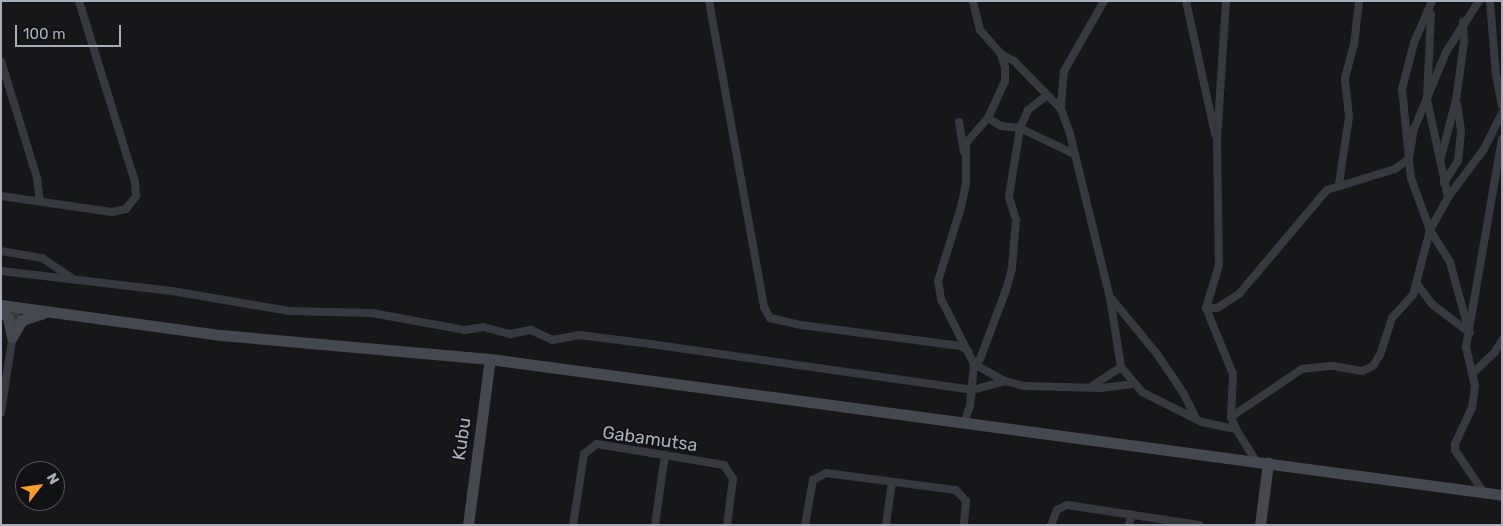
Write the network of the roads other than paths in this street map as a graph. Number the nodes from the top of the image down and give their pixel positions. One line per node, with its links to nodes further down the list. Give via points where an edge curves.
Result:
1 (79, 1): 34 (street, via 135,182 136,196 126,209 112,212)
2 (709, 1): 50 (street, via 764,307 770,318 944,344)
3 (973, 1): 12 (street, via 980,30)
4 (1104, 1): 18 (street, via 1064,70)
5 (1186, 1): 24 (street)
6 (1226, 1): 24 (street)
7 (1359, 1): 31 (street, via 1354,45 1345,78 1349,117)
8 (1479, 1): 11 (street)
9 (1490, 1): 17 (street, via 1496,76)
10 (1432, 2): 15 (street); 28 (street, via 1414,43 1402,89)
11 (1463, 22): 15 (street); 16 (street, via 1464,42)
12 (1001, 54): 14 (street, via 1023,69); 20 (street, via 1005,81)
13 (1, 61): 34 (street, via 37,178)
14 (1046, 96): 18 (street); 22 (street, via 1028,110)
15 (1427, 99): 28 (street, via 1414,129); 29 (street)
16 (1456, 100): 29 (street); 30 (street, via 1461,131 1458,161)
17 (1502, 105)
18 (1061, 109): 26 (street)
19 (1502, 113): 33 (street, via 1484,150)
20 (988, 118): 22 (street, via 1001,126); 25 (street, via 966,143)
21 (959, 122): 25 (street)
22 (1020, 128): 26 (street); 53 (street, via 1009,197 1016,220 1012,268 983,352)
23 (1502, 139): 27 (street)
24 (1217, 141): 45 (street, via 1219,265)
25 (964, 152): 50 (street, via 966,184 962,207 938,281 940,298)
26 (1074, 154): 42 (street)
27 (1500, 158): 47 (street)
28 (1409, 159): 31 (street, via 1395,169); 35 (street, via 1411,178)
29 (1439, 163): 30 (street)
30 (1444, 183): 33 (street)
31 (1338, 184): 45 (street, via 1319,198 1284,245 1239,294 1217,308)
32 (1, 196): 34 (street)
33 (1448, 197): 35 (street)
34 (40, 201)
35 (1430, 230): 41 (street); 47 (street, via 1450,262)
36 (1, 251): 37 (street)
37 (46, 260): 39 (street); 40 (street)
38 (1, 271): 39 (street)
39 (42, 276): 40 (street)
40 (74, 280): 60 (street, via 172,291 289,311 372,313 464,330 483,327 510,334 531,330 552,340 579,335)
41 (1418, 284): 47 (street, via 1433,305); 62 (street, via 1413,295 1392,318 1373,366 1362,371 1333,366 1302,369)
42 (1110, 298): 54 (street); 63 (street, via 1157,354 1184,394)
43 (1, 306): 44 (main road); 48 (main road)
44 (17, 307): 46 (main road); 48 (street)
45 (1206, 308): 62 (street, via 1233,374)
46 (52, 312): 48 (main road, via 25,318); 51 (main road, via 221,335)
47 (1470, 333): 55 (street, via 1466,347)
48 (12, 337): 61 (street)
49 (1502, 340): 55 (street, via 1495,352)
50 (968, 351): 53 (street)
51 (465, 356): 52 (main road); 58 (main road, via 477,362)
52 (490, 359): 58 (main road, Kubu); 64 (main road)
53 (974, 364): 56 (street); 60 (street)
54 (1121, 367): 57 (street); 59 (street)
55 (1472, 374): 70 (street, via 1475,386 1472,408 1455,450)
56 (1005, 381): 59 (street, via 1051,388); 60 (street)
57 (1133, 384): 59 (street); 63 (street, via 1142,392)
58 (487, 385): 73 (main road, Kubu)
59 (1092, 386)
60 (972, 390): 64 (street)
61 (1, 413)
62 (1231, 417): 65 (street)
63 (1196, 419): 65 (street)
64 (964, 423): 67 (main road)
65 (1236, 430): 67 (street)
66 (665, 455): 74 (street, Gabamutsa, via 597,444 588,448 584,454); 75 (street); 76 (street, Gabamutsa, via 724,465 730,470 733,479)
67 (1256, 461): 68 (main road)
68 (1268, 463): 70 (main road); 83 (main road)
69 (892, 482): 77 (street, via 826,473 818,475 812,480); 78 (street); 79 (street, via 961,492 966,501)
70 (1484, 493): 71 (main road)
71 (1502, 495)
72 (1131, 514): 80 (street, via 1067,505 1057,510); 81 (street); 82 (street)
73 (468, 525)
74 (574, 525)
75 (655, 525)
76 (727, 525)
77 (805, 525)
78 (886, 525)
79 (964, 525)
80 (1051, 525)
81 (1129, 525)
82 (1199, 525)
83 (1260, 525)

